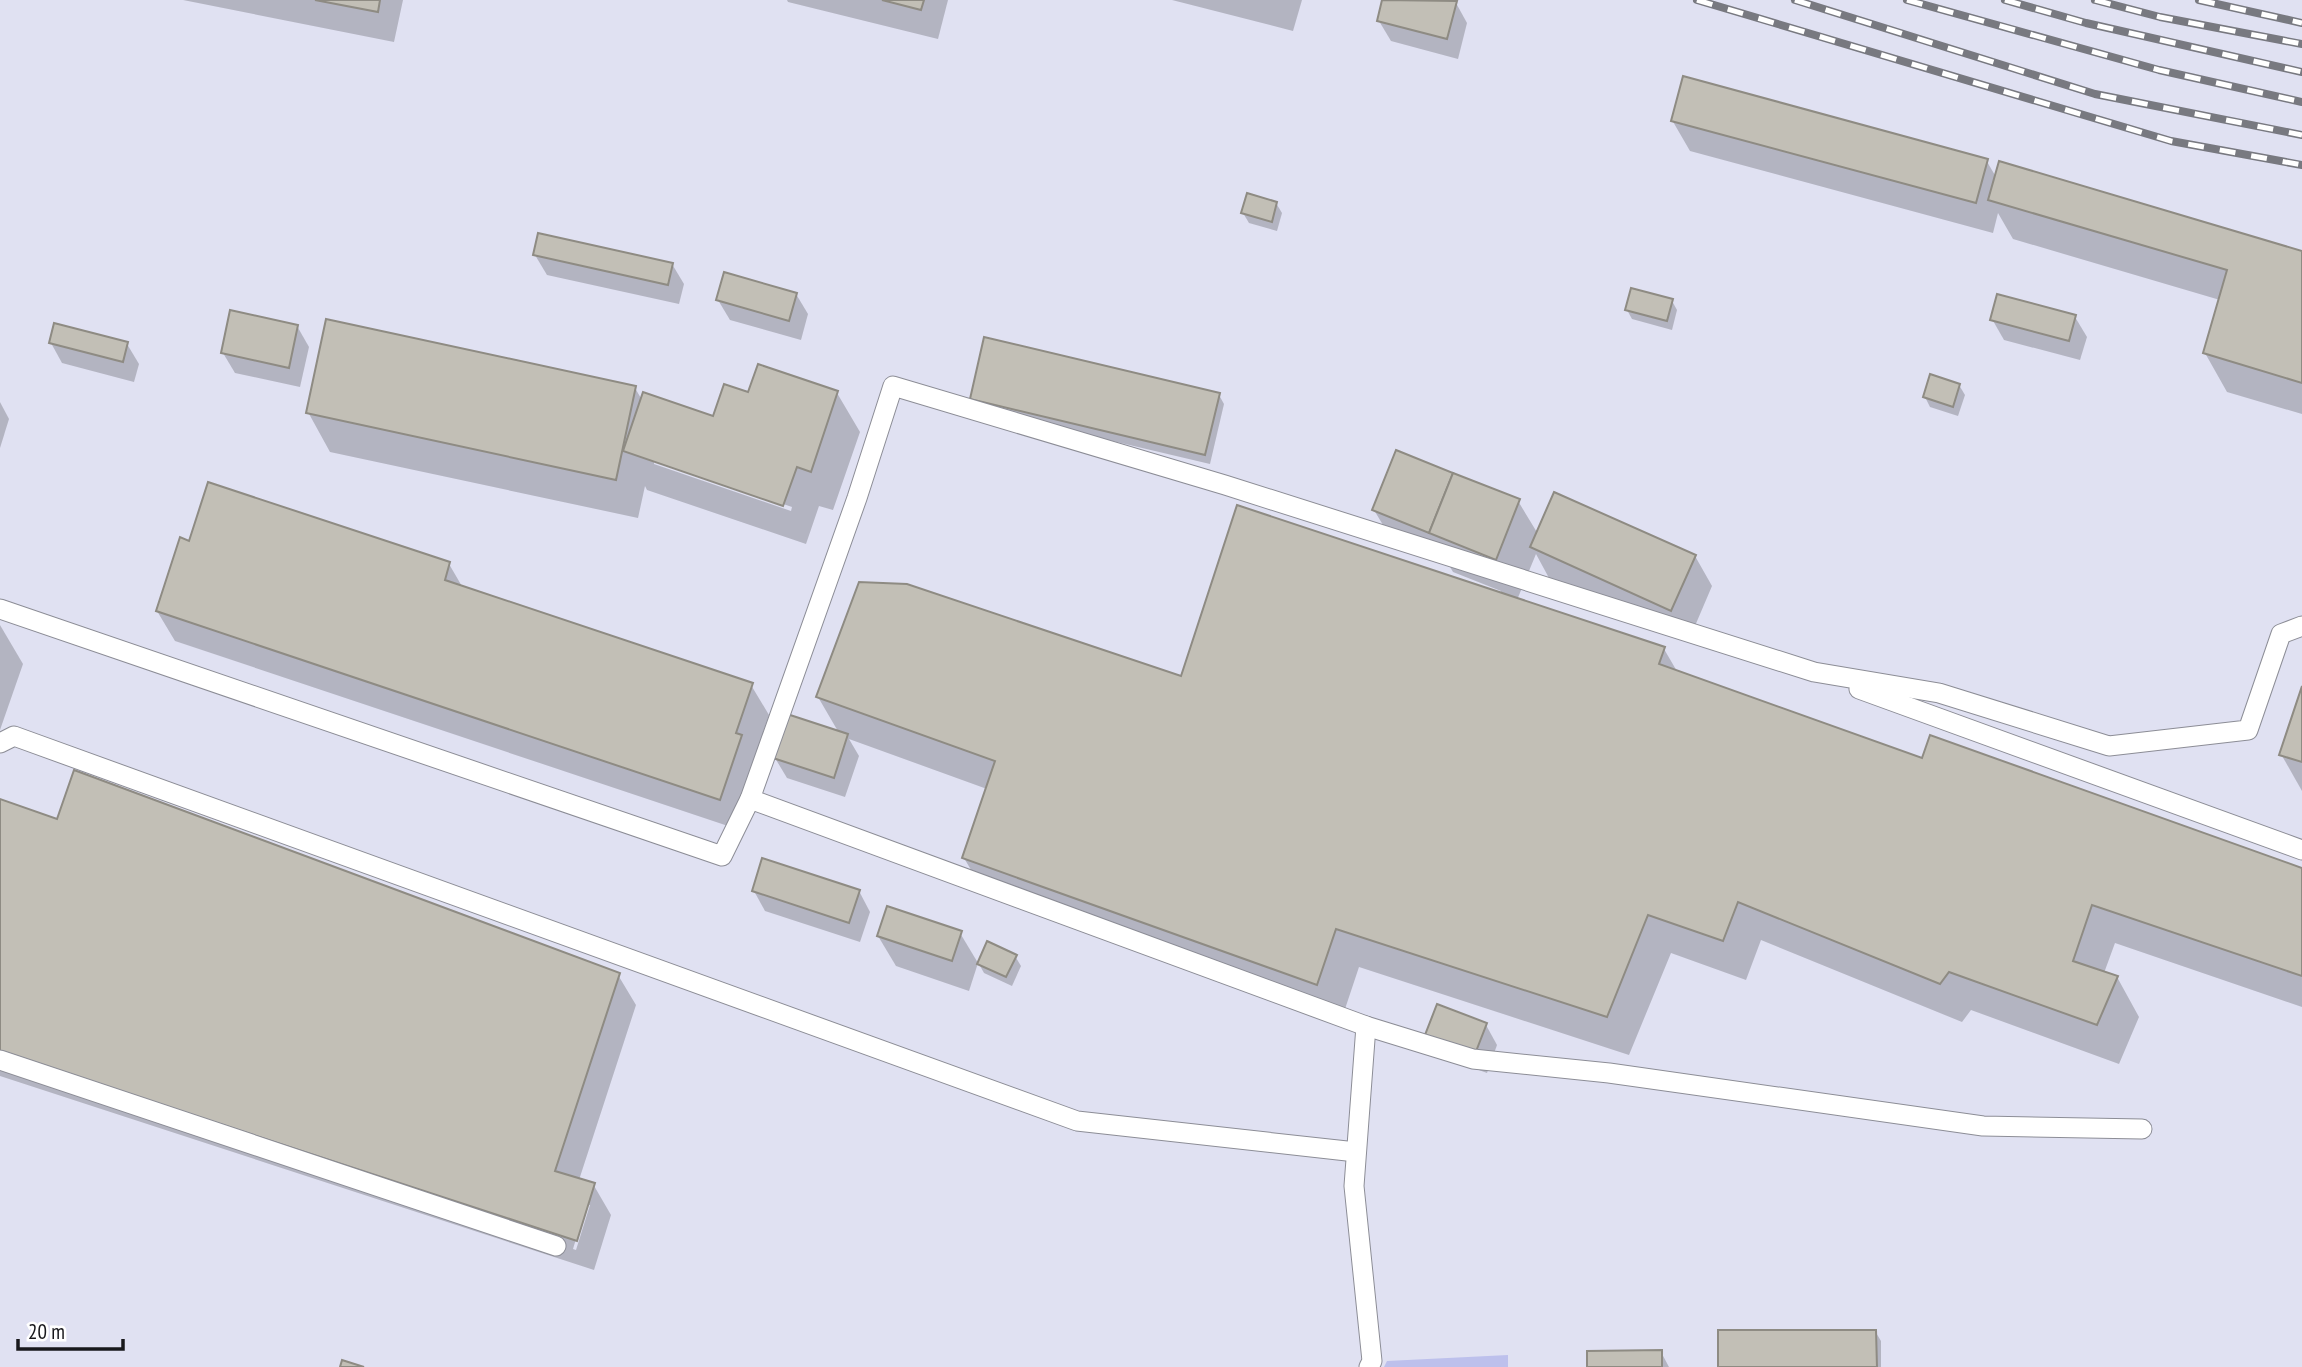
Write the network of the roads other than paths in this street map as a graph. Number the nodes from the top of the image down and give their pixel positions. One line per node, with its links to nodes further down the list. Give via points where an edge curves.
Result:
1 (0, 608): 5 (lane, via 722,856)
2 (2302, 626): 3 (lane, via 2280,634 2248,730 2109,746 1939,693)
3 (1814, 672): 5 (lane, via 1224,485 893,386); 6 (lane)
4 (0, 743): 10 (lane, via 14,736 1077,1121)
5 (750, 799): 7 (lane)
6 (2302, 849)
7 (1366, 1026): 9 (lane, via 1473,1059 1609,1073 1983,1126); 10 (lane)
8 (0, 1059): 11 (lane)
9 (2142, 1129)
10 (1356, 1152): 12 (lane, via 1354,1186)
11 (556, 1246)
12 (1369, 1367)

